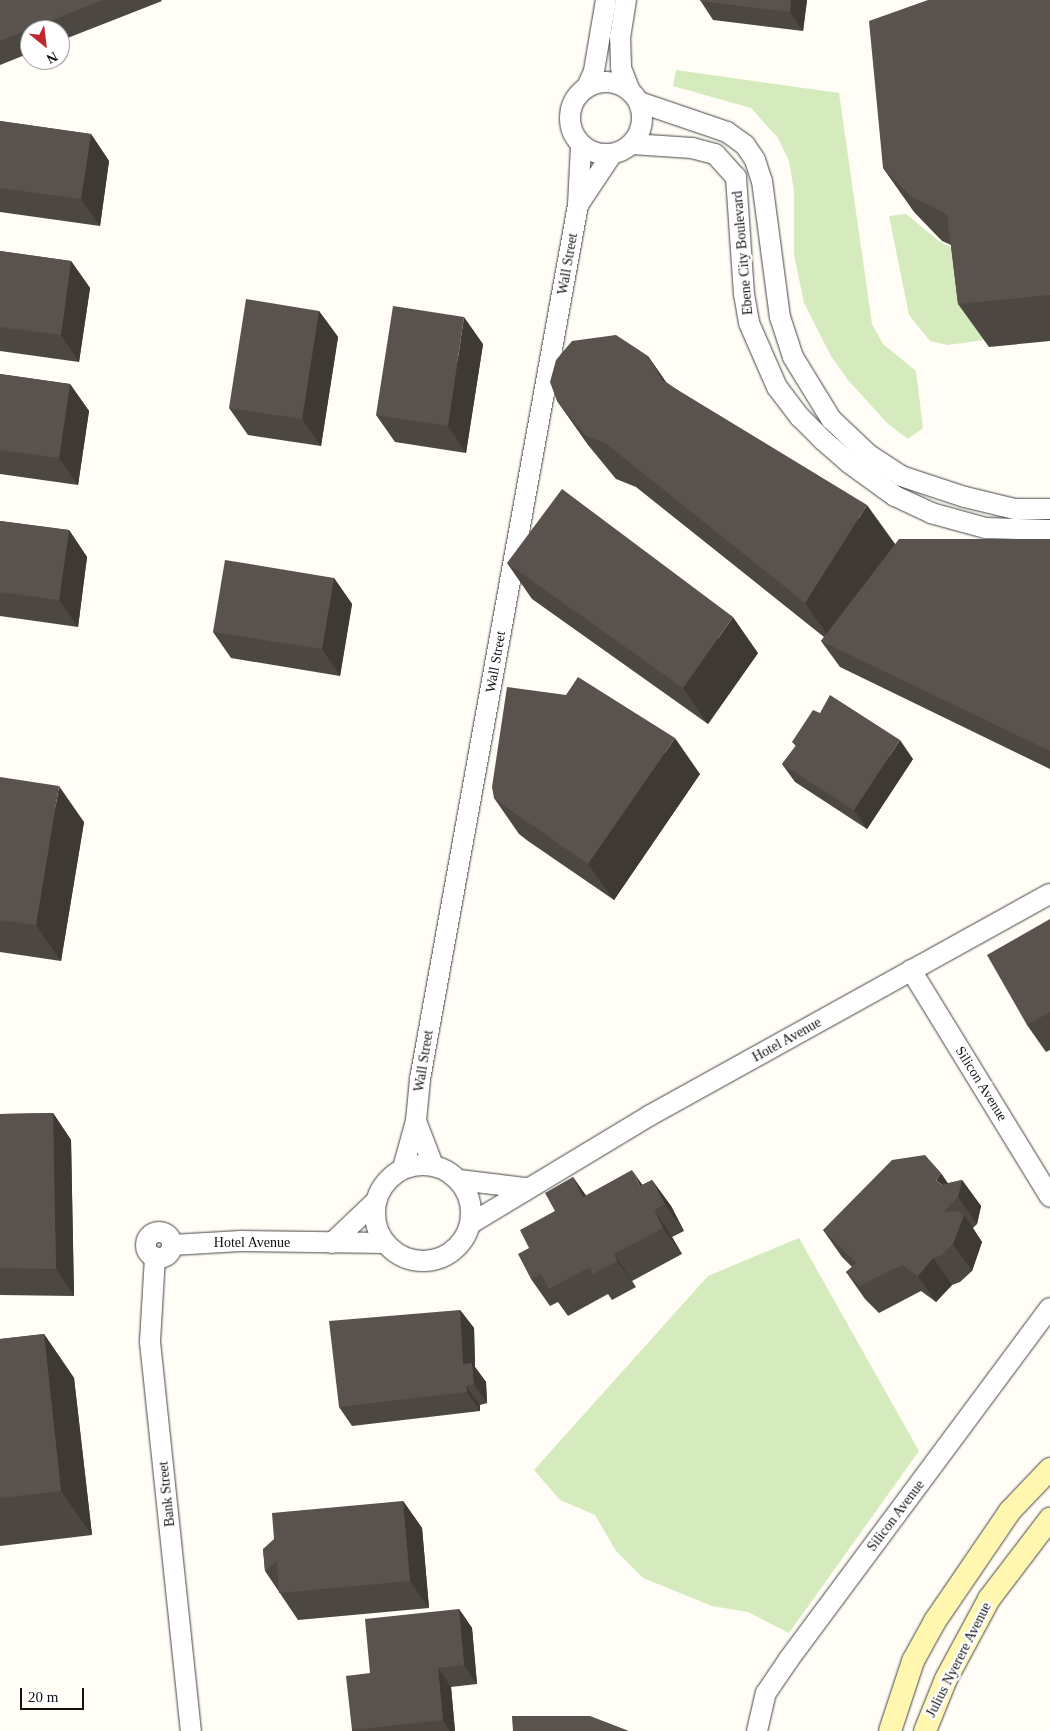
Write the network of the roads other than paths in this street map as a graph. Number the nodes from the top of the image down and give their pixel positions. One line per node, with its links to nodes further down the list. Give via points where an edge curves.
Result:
1 (606, 0): 3 (street, via 594,71)
2 (626, 0): 4 (street, via 620,36 621,68)
3 (588, 87): 4 (street, via 609,82); 6 (street, via 576,98 570,114 574,136)
4 (635, 97): 5 (street, via 642,125); 9 (street, Ebene City Boulevard, via 727,132 745,144 756,160 762,182 780,317 793,357 831,419 869,455 902,476 1015,509)
5 (632, 144): 7 (street); 10 (street, Ebene City Boulevard, via 692,148 715,154 730,167 736,178 744,294 750,323 777,387 800,418 824,441 849,464 895,496 931,513 986,528)
6 (581, 145): 7 (street, via 590,151); 8 (street, Wall Street)
7 (612, 154): 8 (street, Wall Street)
8 (578, 205): 13 (street, Wall Street, via 422,1070)
9 (1050, 509)
10 (1050, 530)
11 (1050, 894): 12 (street, Hotel Avenue)
12 (911, 970): 17 (street, Hotel Avenue); 18 (street, Silicon Avenue)
13 (416, 1121): 14 (street, Wall Street); 15 (street, Wall Street)
14 (433, 1165): 15 (street); 16 (street, via 447,1170)
15 (403, 1168): 19 (street, via 381,1188)
16 (459, 1180): 17 (street); 20 (street, via 468,1193)
17 (525, 1188): 20 (street, Hotel Avenue)
18 (1050, 1197)
19 (376, 1201): 21 (street); 22 (street, via 377,1230)
20 (470, 1224): 22 (street, via 454,1250 426,1261 403,1256)
21 (332, 1243): 22 (street, Hotel Avenue); 23 (street, Hotel Avenue, via 241,1241 172,1245 167,1256)
22 (385, 1243)
23 (155, 1258): 27 (street, Bank Street, via 150,1342)
24 (1050, 1308): 28 (street, Silicon Avenue, via 789,1659 766,1693)
25 (1050, 1469): 29 (main road, via 1010,1511 934,1621 913,1661)
26 (1050, 1519): 30 (main road, Julius Nyerere Avenue, via 989,1599 946,1679)
27 (191, 1731)
28 (758, 1731)
29 (890, 1731)
30 (925, 1731)

